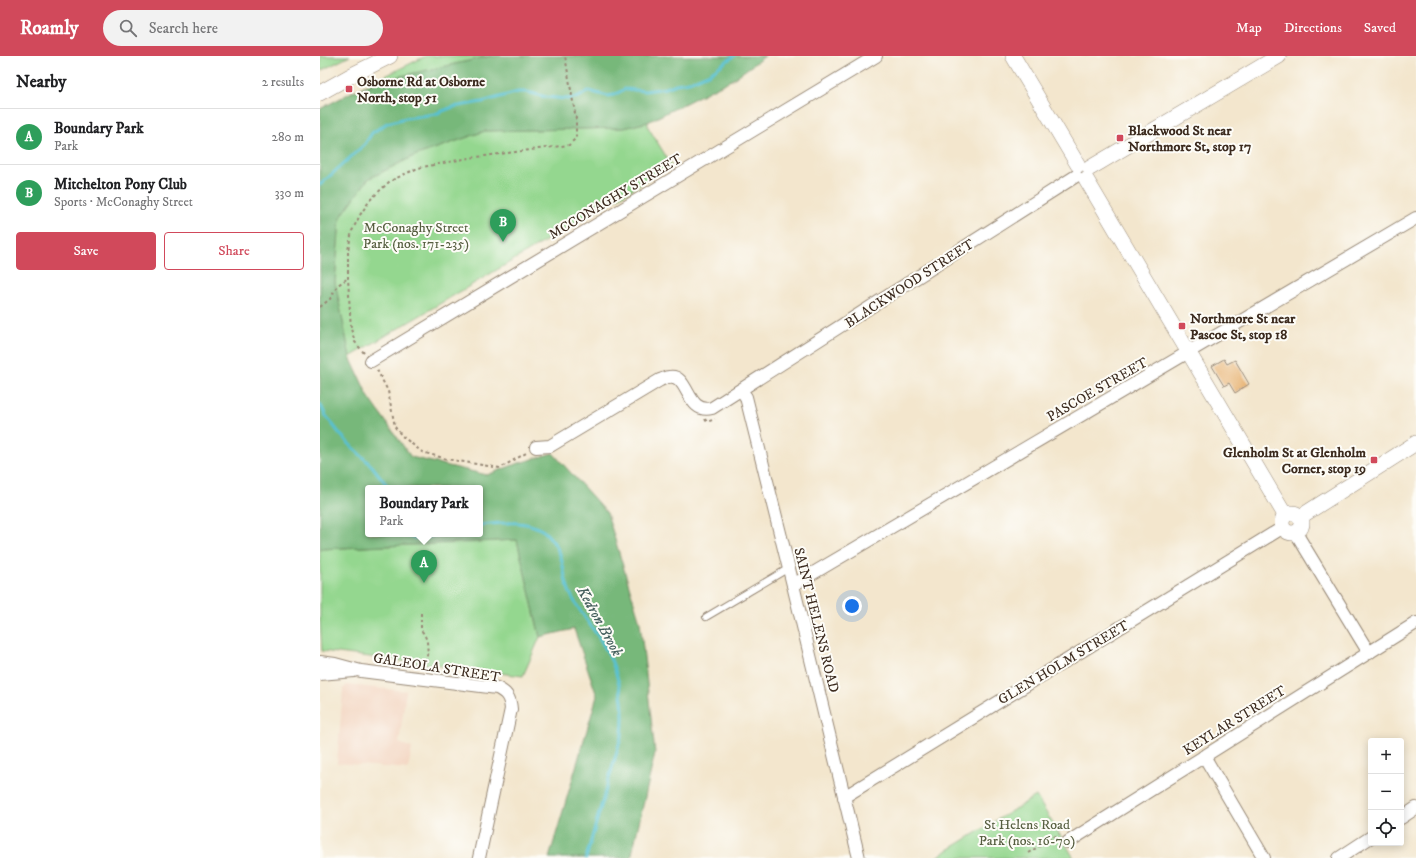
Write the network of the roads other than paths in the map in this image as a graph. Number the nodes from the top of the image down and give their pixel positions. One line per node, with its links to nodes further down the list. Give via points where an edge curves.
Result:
1 (390, 56): 5 (street)
2 (876, 56): 9 (street, MCCONAGHY STREET)
3 (1013, 56): 6 (street)
4 (1279, 56): 6 (street, BLACKWOOD STREET)
5 (320, 93)
6 (1083, 172): 8 (street); 10 (street, BLACKWOOD STREET)
7 (1416, 218): 8 (street, PASCOE STREET)
8 (1189, 352): 13 (street); 15 (street, PASCOE STREET)
9 (371, 361)
10 (742, 390): 12 (street, BLACKWOOD STREET, via 712,408 700,409 680,380 670,376 550,446); 14 (street, SAINT HELENS ROAD, via 746,397)
11 (1416, 443): 13 (street, GLEN HOLM STREET)
12 (536, 447)
13 (1291, 523): 18 (street); 23 (street, GLEN HOLM STREET)
14 (789, 568): 15 (street, SAINT HELENS ROAD); 16 (lane)
15 (794, 585): 23 (street, SAINT HELENS ROAD)
16 (706, 617)
17 (1416, 623): 18 (street, KEYLAR STREET)
18 (1369, 653): 22 (street, KEYLAR STREET)
19 (320, 662): 20 (street, GALEOLA STREET)
20 (361, 671): 21 (street, GALEOLA STREET); 28 (street, GALEOLA STREET, via 497,688 508,695 511,709)
21 (320, 674)
22 (1204, 756): 27 (street, KEYLAR STREET); 30 (street)
23 (844, 797): 29 (street, SAINT HELENS ROAD)
24 (1416, 808): 25 (street)
25 (1404, 816)
26 (1368, 839): 31 (street)
27 (1068, 842)
28 (479, 858)
29 (858, 858)
30 (1264, 858)
31 (1339, 858)

